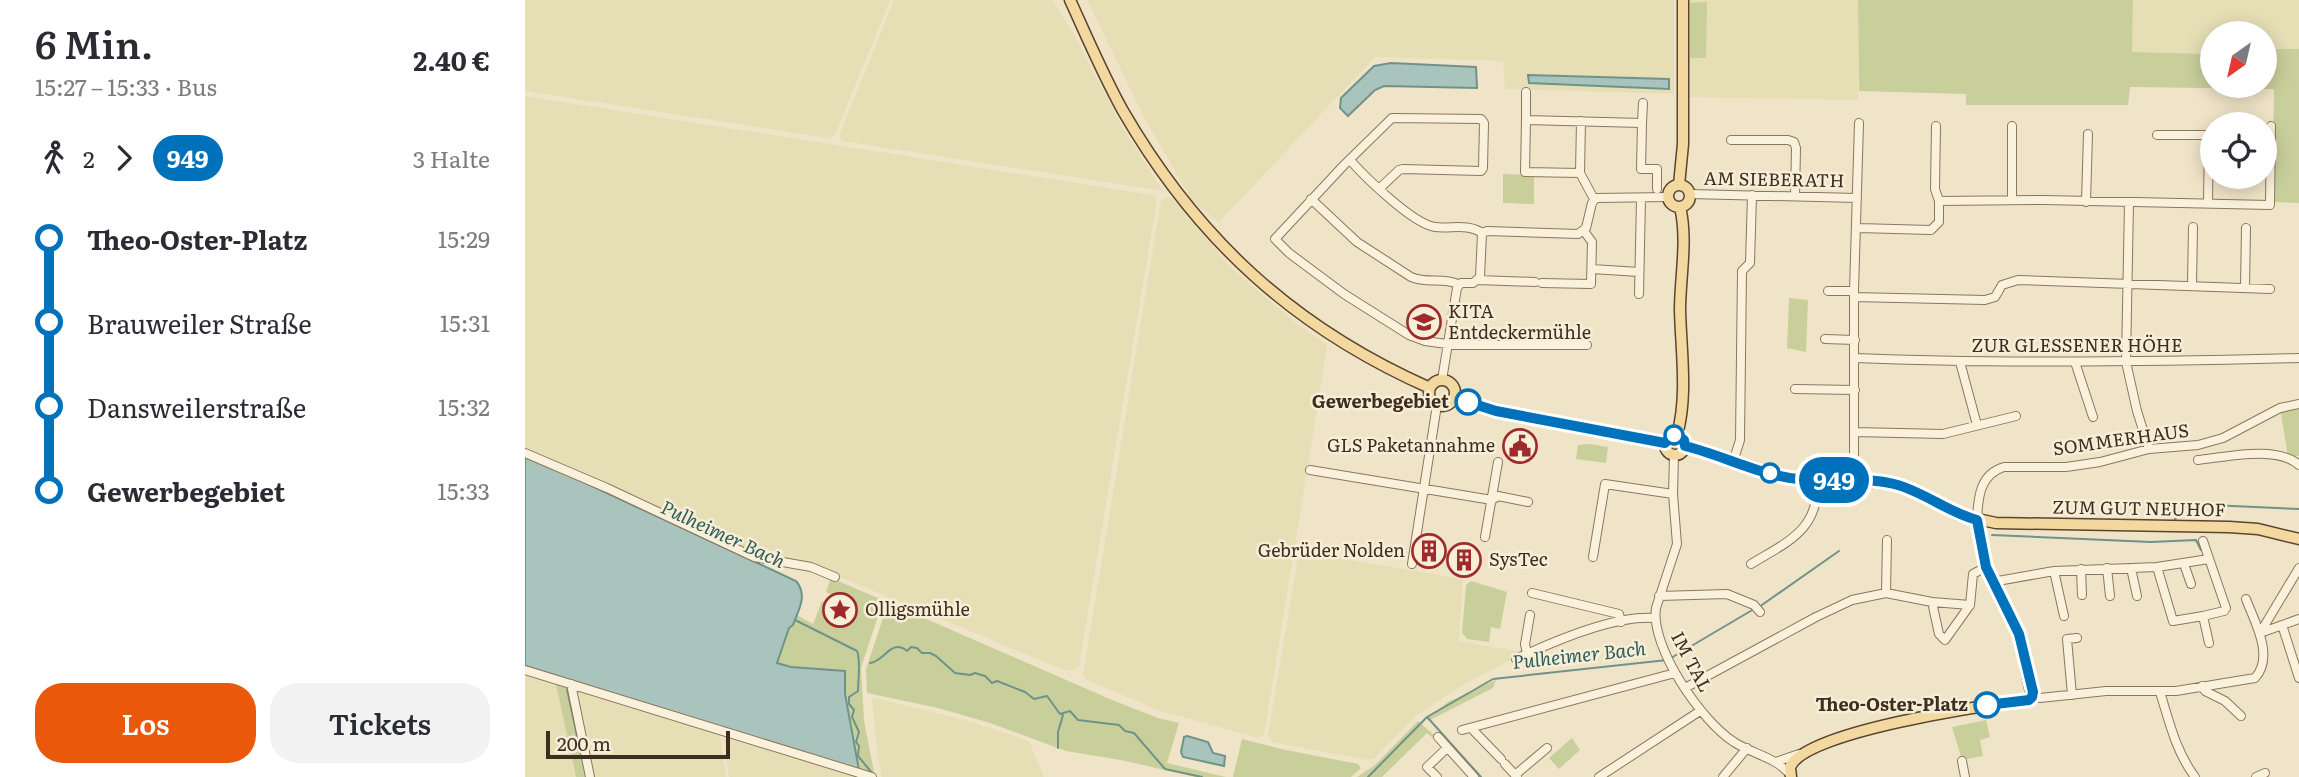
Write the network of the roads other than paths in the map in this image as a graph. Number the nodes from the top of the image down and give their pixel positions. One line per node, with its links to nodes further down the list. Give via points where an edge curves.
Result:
1 (1070, 0): 62 (main road, via 1123,110 1177,195 1214,238 1270,290 1340,342)
2 (1683, 0): 17 (main road)
3 (1526, 92): 5 (street)
4 (1643, 103): 7 (street)
5 (1526, 120): 6 (street); 16 (street, via 1525,172)
6 (1581, 121): 7 (street); 16 (street)
7 (1642, 123): 19 (street, via 1641,169 1657,169)
8 (1859, 123): 26 (street)
9 (1936, 126): 31 (street, via 1935,189)
10 (2012, 126): 30 (street)
11 (2088, 134): 32 (street)
12 (2157, 135): 13 (street)
13 (2200, 135)
14 (1731, 140): 24 (street, via 1794,142)
15 (1350, 160): 18 (street); 18 (street, via 1392,118 1481,119 1485,123 1481,171 1403,169); 27 (street)
16 (1580, 173): 29 (street)
17 (1679, 185): 22 (main road); 25 (main road, via 1671,188)
18 (1379, 189): 40 (street, via 1430,226 1475,228)
19 (1657, 189)
20 (2209, 189): 34 (street)
21 (2270, 189): 34 (street, via 2270,205)
22 (1690, 194): 23 (street, AM SIEBERATH); 35 (main road)
23 (1752, 195): 24 (street, AM SIEBERATH); 80 (street, via 1750,262 1742,271 1740,440)
24 (1795, 196): 26 (street, AM SIEBERATH)
25 (1668, 197): 28 (street); 35 (main road)
26 (1857, 198): 37 (street)
27 (1311, 199): 45 (street, via 1357,242 1411,277); 54 (street, via 1275,239 1328,282 1409,335)
28 (1641, 199): 29 (street); 42 (street)
29 (1594, 200): 39 (street)
30 (2012, 200): 31 (street); 32 (street)
31 (1939, 201): 37 (street, via 1939,222 1931,230)
32 (2086, 202): 33 (street)
33 (2129, 203): 34 (street); 44 (street)
34 (2208, 203)
35 (1680, 207): 72 (main road, via 1682,393)
36 (2193, 227): 46 (street)
37 (1858, 228): 51 (street)
38 (2246, 228): 47 (street)
39 (1584, 231): 40 (street); 41 (street, via 1592,242)
40 (1482, 233): 43 (street)
41 (1592, 269): 42 (street); 43 (street, via 1591,284)
42 (1639, 272): 50 (street)
43 (1478, 280): 45 (street)
44 (2129, 282): 46 (street); 51 (street, via 2018,279 2002,285 1995,297 1985,300); 60 (street)
45 (1458, 284): 54 (street)
46 (2192, 285): 47 (street)
47 (2245, 287): 48 (street)
48 (2270, 289)
49 (1828, 291): 51 (street)
50 (1639, 294)
51 (1854, 294): 53 (street)
52 (1825, 339): 53 (street)
53 (1855, 340): 56 (street)
54 (1447, 344): 55 (street); 61 (street)
55 (1587, 345)
56 (1856, 358): 58 (street, ZUR GLESSENER HÖHE); 64 (street)
57 (2299, 358): 60 (street, ZUR GLESSENER HÖHE)
58 (1960, 362): 59 (street, ZUR GLESSENER HÖHE); 70 (street)
59 (2075, 362): 60 (street, ZUR GLESSENER HÖHE); 69 (street)
60 (2126, 362): 75 (street)
61 (1442, 380): 62 (main road); 65 (main road, via 1454,388)
62 (1430, 388): 67 (main road, via 1430,398)
63 (1795, 389): 64 (street)
64 (1855, 390): 71 (street)
65 (1454, 397): 67 (main road); 73 (main road, via 1496,411)
66 (2299, 404): 75 (street, SOMMERHAUS, via 2280,408 2223,438)
67 (1437, 405): 85 (street)
68 (2016, 416): 70 (street)
69 (2093, 417)
70 (1977, 425): 71 (street, via 1944,434)
71 (1855, 432): 84 (street)
72 (1677, 435): 73 (main road); 74 (main road)
73 (1665, 443): 77 (main road)
74 (1685, 446): 77 (main road); 80 (main road, ZUM GUT NEUHOF)
75 (2149, 449): 89 (street, SOMMERHAUS, via 2066,467 1994,470 1982,486)
76 (525, 453): 106 (street, via 754,557 811,567)
77 (1674, 455): 86 (street, IM TAL)
78 (2198, 460): 81 (street, via 2271,453)
79 (1498, 462): 87 (street)
80 (1733, 462): 83 (main road, ZUM GUT NEUHOF, via 1785,477)
81 (2299, 464)
82 (1310, 470): 85 (street)
83 (1817, 480): 84 (main road, ZUM GUT NEUHOF); 97 (street, via 1815,511 1808,524)
84 (1854, 480): 89 (main road, ZUM GUT NEUHOF, via 1894,484)
85 (1424, 491): 87 (street); 96 (street)
86 (1672, 494): 94 (street, via 1605,484); 112 (street, IM TAL, via 1677,544)
87 (1492, 500): 88 (street, via 1499,496); 90 (street)
88 (1528, 502)
89 (1977, 520): 91 (main road, ZUM GUT NEUHOF, via 2024,525 2229,527); 99 (main road)
90 (1485, 537)
91 (2299, 539)
92 (1887, 540): 110 (street)
93 (2203, 541): 95 (street)
94 (1593, 557)
95 (2209, 559): 98 (street); 121 (street, via 2225,609)
96 (1412, 564)
97 (1751, 564)
98 (2184, 564): 100 (street); 108 (street)
99 (1986, 567): 107 (main road); 117 (street, via 1973,574)
100 (2157, 567): 102 (street); 121 (street, via 2173,621)
101 (2107, 568): 102 (street); 104 (street); 113 (street)
102 (2131, 568): 114 (street)
103 (2299, 568): 126 (street)
104 (2081, 569): 105 (street); 111 (street)
105 (2054, 571): 107 (street); 120 (street)
106 (835, 577)
107 (1992, 582): 139 (main road, via 2019,634)
108 (2191, 584)
109 (1532, 593): 124 (street, via 1619,614)
110 (1886, 593): 116 (street); 136 (street, via 1852,600 1816,617)
111 (2082, 595)
112 (1659, 596): 118 (street, via 1727,594); 122 (street, IM TAL)
113 (2110, 596)
114 (2137, 596)
115 (2246, 599): 126 (street)
116 (1932, 602): 117 (street); 117 (street, via 1939,634 1945,640)
117 (1970, 605)
118 (1757, 608)
119 (1530, 615): 129 (street)
120 (2064, 616)
121 (2203, 616): 128 (street)
122 (1654, 618): 124 (street); 132 (street, IM TAL)
123 (2299, 619): 125 (street)
124 (1621, 622): 129 (street)
125 (2282, 625): 126 (street); 133 (street)
126 (2260, 635): 135 (street, via 2264,659 2255,678)
127 (2077, 638): 138 (street, via 2067,639)
128 (2209, 643)
129 (1527, 654): 130 (street)
130 (1516, 659)
131 (525, 670): 134 (street)
132 (1675, 673): 136 (street, IM TAL); 151 (street, via 1467,729)
133 (2299, 678)
134 (571, 684): 150 (street); 153 (street)
135 (2202, 686): 137 (street); 141 (street)
136 (1685, 688): 140 (street, IM TAL)
137 (2160, 692): 138 (street); 159 (street, via 2172,734)
138 (2072, 695): 139 (street)
139 (2032, 697): 146 (main road, via 1898,722)
140 (1700, 711): 145 (street, IM TAL); 156 (street)
141 (2241, 716)
142 (1438, 737): 143 (street)
143 (1447, 747): 154 (street, via 1427,767); 155 (street)
144 (1547, 748): 151 (street)
145 (1747, 748): 148 (street, IM TAL); 157 (street)
146 (1799, 754): 148 (street); 152 (main road, via 1791,763)
147 (1962, 761): 158 (street)
148 (1776, 762): 152 (street, IM TAL)
149 (2265, 773): 160 (street)
150 (870, 776)
151 (1516, 776)
152 (1791, 776)
153 (590, 777)
154 (1437, 777)
155 (1474, 777)
156 (1599, 777)
157 (1723, 777)
158 (1965, 777)
159 (2195, 777)
160 (2256, 777)

